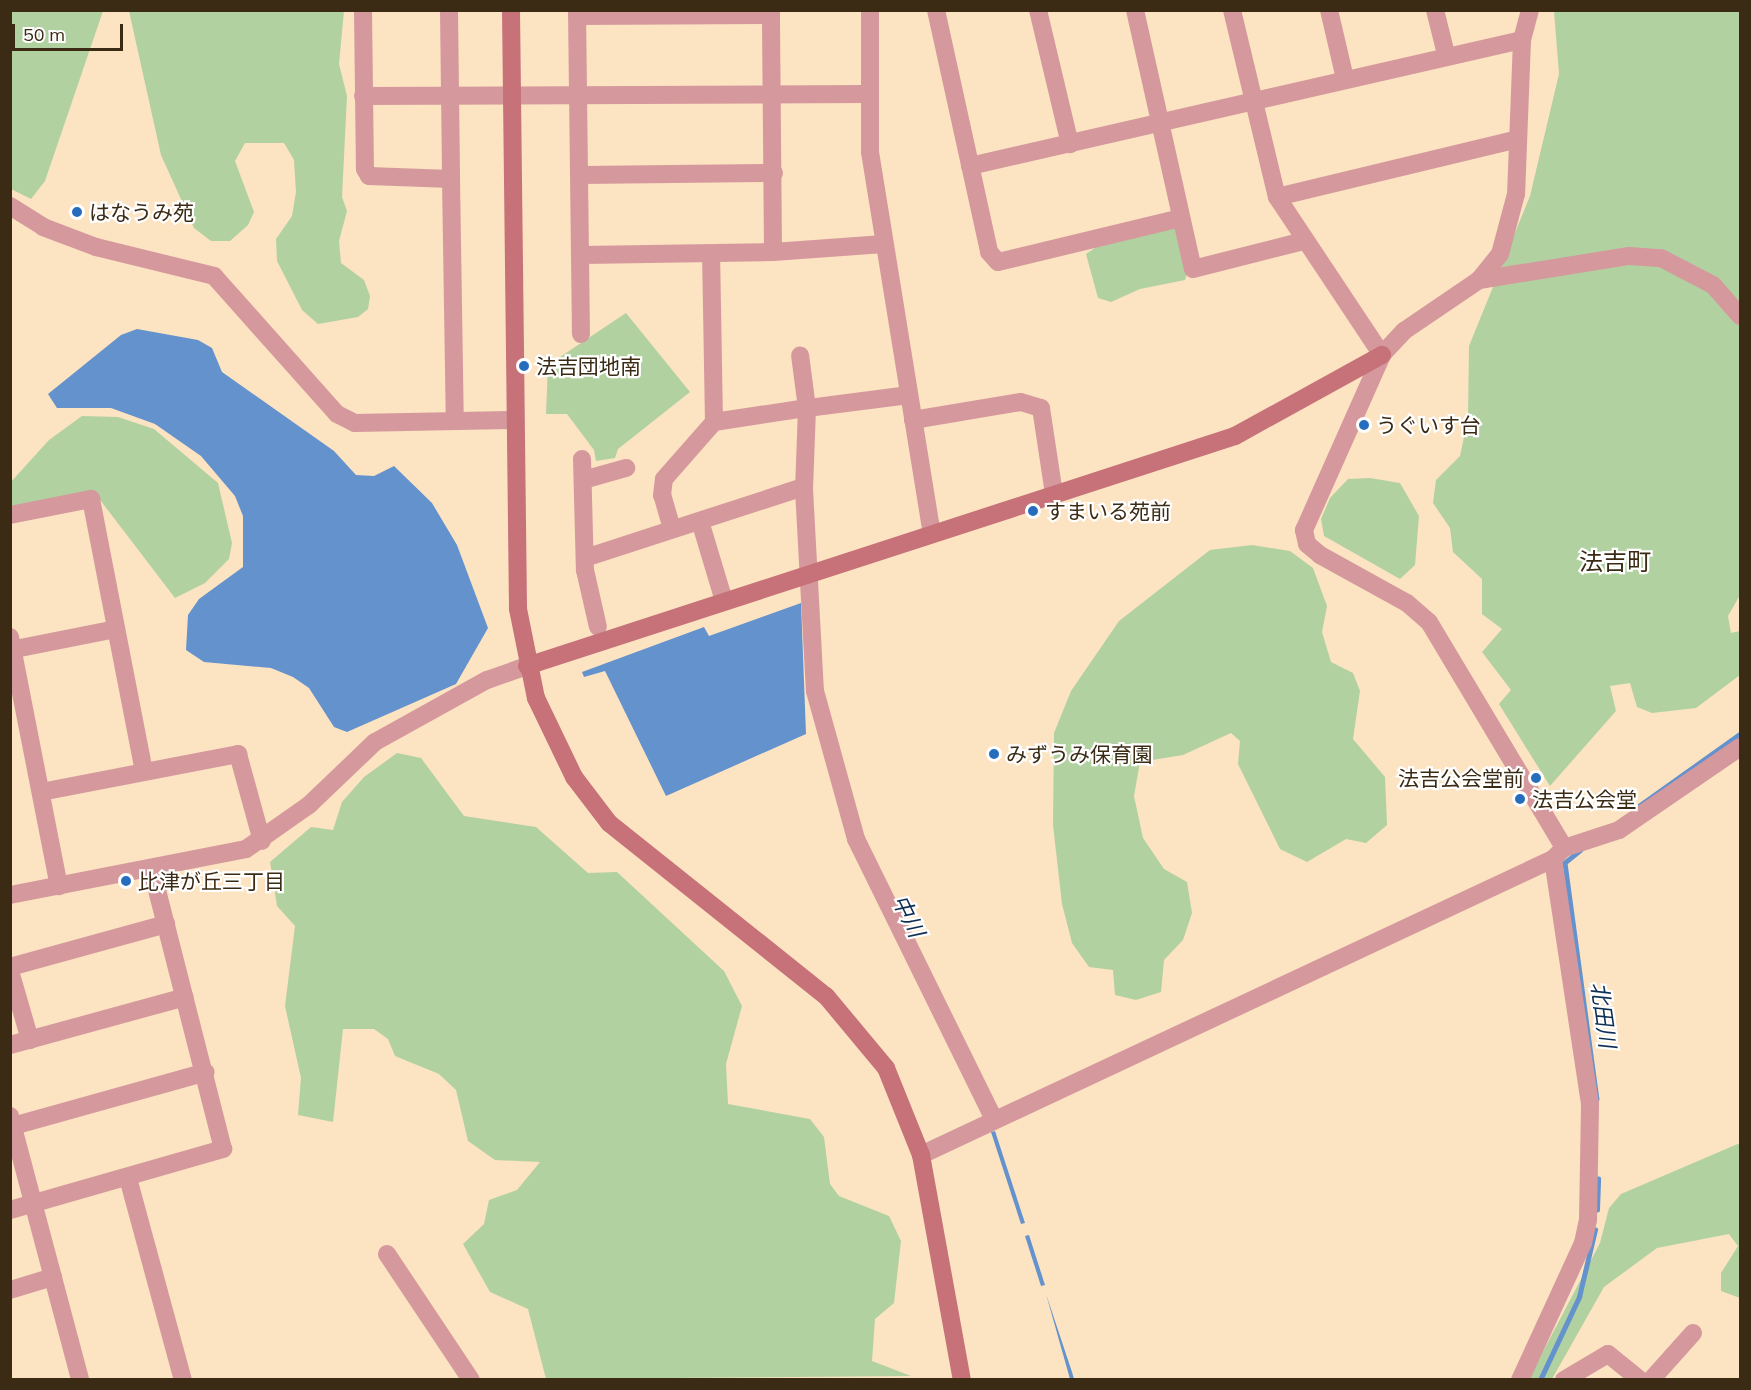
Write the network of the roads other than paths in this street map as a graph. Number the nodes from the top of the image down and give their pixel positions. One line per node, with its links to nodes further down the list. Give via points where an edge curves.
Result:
1 (363, 10): 20 (street)
2 (449, 10): 21 (street)
3 (511, 10): 22 (street)
4 (870, 10): 18 (street)
5 (936, 10): 27 (street)
6 (1038, 10): 26 (street)
7 (1135, 10): 24 (street)
8 (1232, 10): 23 (street)
9 (1329, 10): 16 (street)
10 (1436, 10): 15 (street)
11 (1530, 10): 14 (street)
12 (577, 13): 13 (street); 19 (street)
13 (771, 13): 17 (street)
14 (1522, 40): 15 (street); 25 (street)
15 (1446, 54): 16 (street)
16 (1345, 79): 23 (street)
17 (774, 94): 18 (street); 19 (street); 28 (street)
18 (867, 94): 35 (street)
19 (577, 95): 22 (street); 29 (street)
20 (363, 96): 21 (street); 30 (street, via 365,169 369,176)
21 (450, 97): 22 (street); 30 (street)
22 (511, 97): 46 (street)
23 (1255, 102): 24 (street); 31 (street)
24 (1160, 124): 26 (street); 33 (street)
25 (1515, 140): 31 (street); 39 (street, via 1516,194 1508,228 1496,261)
26 (1070, 144): 27 (street)
27 (970, 166): 33 (street, via 989,252 998,262)
28 (774, 173): 29 (street); 36 (street)
29 (581, 175): 37 (street)
30 (451, 178): 48 (street)
31 (1277, 197): 34 (street)
32 (10, 206): 48 (street, via 43,227 96,247 214,276 337,414 355,423)
33 (1181, 218): 34 (street, via 1193,269)
34 (1304, 241): 43 (street)
35 (884, 244): 36 (street); 44 (street)
36 (773, 252): 38 (street)
37 (582, 255): 38 (street); 41 (street)
38 (711, 256): 49 (street)
39 (1479, 280): 40 (street, via 1629,256 1660,258 1713,285); 43 (street, via 1404,331)
40 (1740, 316)
41 (581, 334)
42 (800, 355): 45 (street)
43 (1382, 356): 54 (street, via 1235,436); 70 (street, via 1304,530 1307,544 1429,622)
44 (909, 394): 45 (street); 47 (street)
45 (807, 408): 49 (street); 53 (street)
46 (515, 420): 48 (street); 65 (street, via 518,609)
47 (913, 420): 54 (street, via 1021,402 1041,408); 58 (street)
48 (455, 421)
49 (714, 422): 57 (street, via 664,479 662,495)
50 (582, 459): 52 (street)
51 (626, 468): 52 (street)
52 (583, 480): 59 (street)
53 (804, 487): 56 (street); 60 (street)
54 (1054, 494): 58 (street)
55 (10, 514): 63 (street, via 91,499)
56 (700, 521): 57 (street); 61 (street)
57 (672, 529): 59 (street)
58 (932, 533): 60 (street)
59 (585, 558): 62 (street)
60 (807, 573): 61 (street); 81 (street, via 815,691 844,807)
61 (724, 601): 65 (street)
62 (598, 627)
63 (116, 630): 64 (street); 67 (street)
64 (11, 645): 68 (street)
65 (527, 666): 69 (street, via 487,680 375,742 309,805); 82 (street, via 548,728 592,803 630,843 842,1012 886,1068)
66 (1740, 747): 70 (street, via 1648,814)
67 (144, 771): 68 (street); 69 (street, via 238,754)
68 (41, 792): 72 (street)
69 (262, 841): 71 (street)
70 (1558, 853): 81 (street); 94 (street, via 1590,1104 1588,1220 1583,1243)
71 (152, 870): 72 (street); 74 (street)
72 (59, 886): 73 (street)
73 (10, 895)
74 (166, 924): 75 (street); 76 (street)
75 (10, 969): 77 (street)
76 (185, 997): 77 (street); 79 (street)
77 (30, 1040): 78 (street)
78 (10, 1045)
79 (206, 1072): 80 (street); 83 (street, via 224,1149)
80 (12, 1121): 84 (street)
81 (990, 1122): 82 (street)
82 (921, 1155): 93 (street)
83 (128, 1178): 84 (street); 91 (street)
84 (34, 1204): 85 (street); 87 (street)
85 (10, 1210)
86 (387, 1254): 92 (street)
87 (53, 1277): 88 (street); 90 (street)
88 (10, 1290)
89 (1693, 1333): 97 (street)
90 (80, 1380)
91 (183, 1380)
92 (471, 1380)
93 (962, 1380)
94 (1520, 1380)
95 (1564, 1380): 96 (street, via 1608,1354)
96 (1640, 1380)
97 (1651, 1380)

